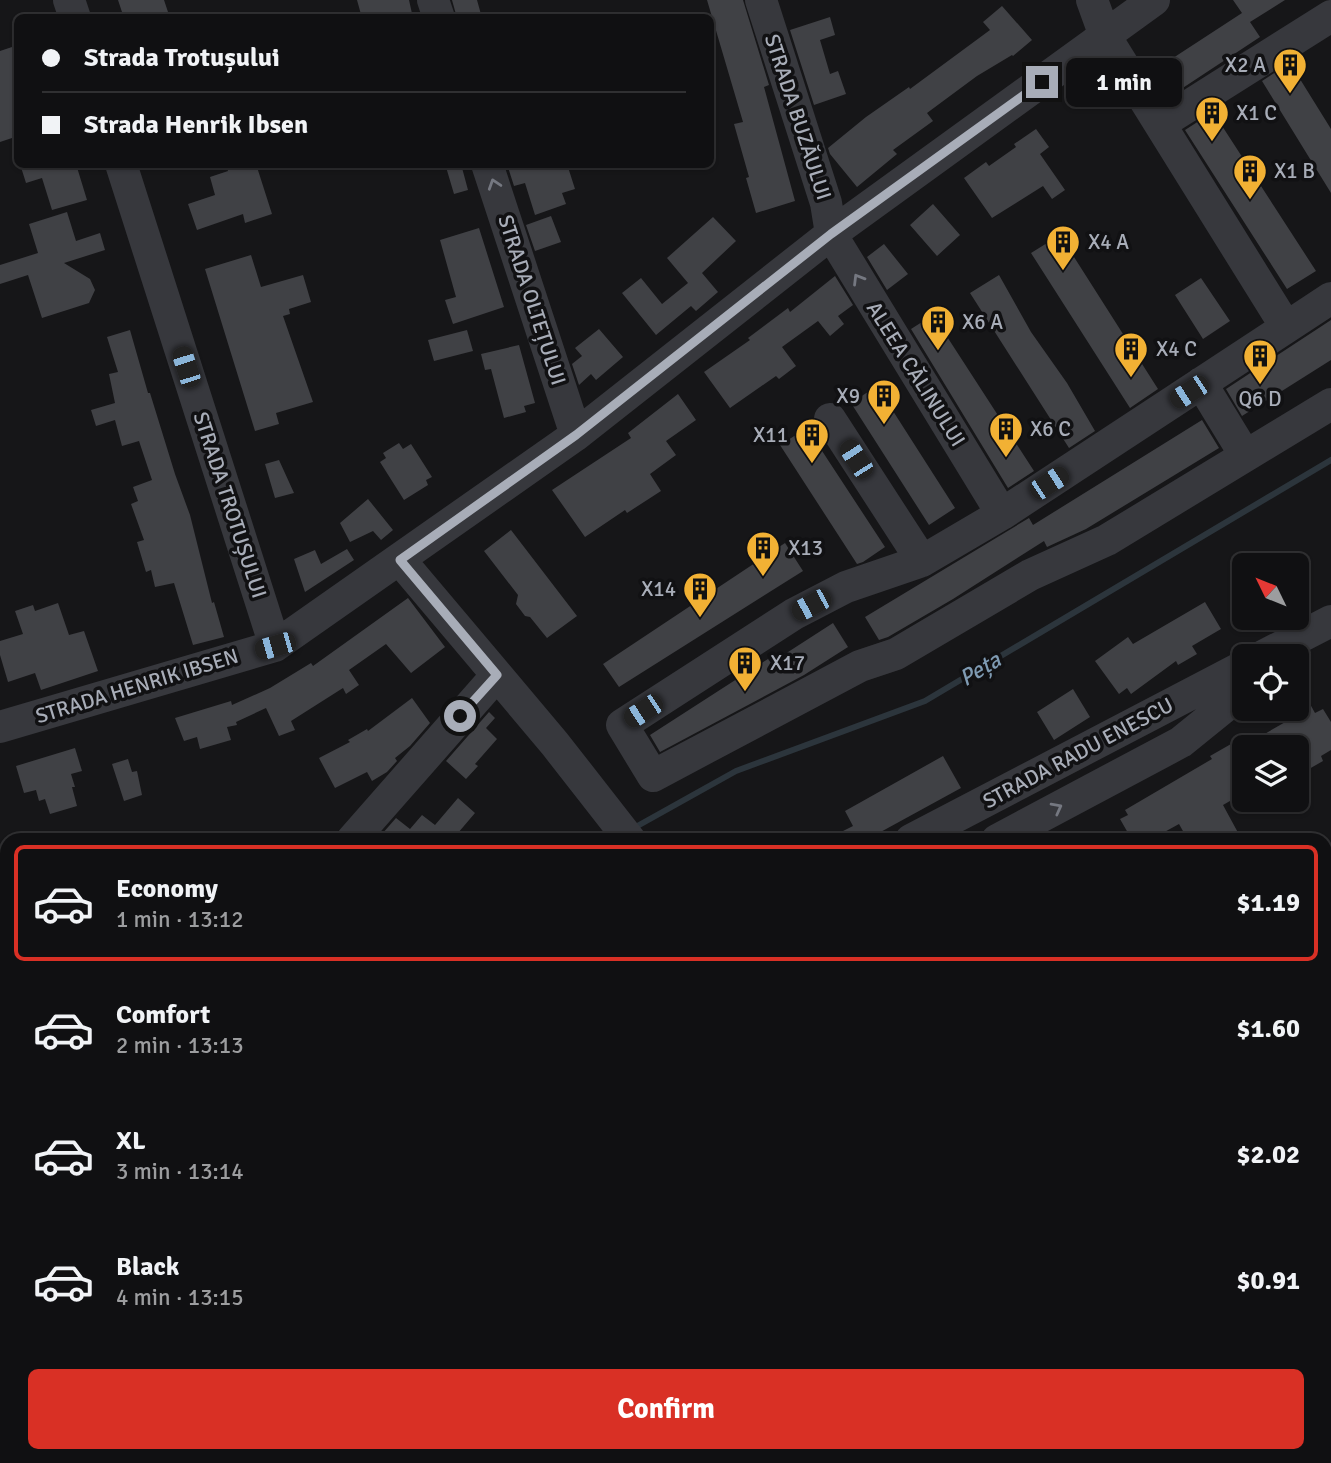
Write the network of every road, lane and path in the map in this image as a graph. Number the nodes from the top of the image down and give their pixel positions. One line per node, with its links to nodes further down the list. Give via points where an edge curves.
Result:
1 (761, 0): 9 (street, STRADA BUZĂULUI, via 826,203)
2 (1091, 0): 5 (street)
3 (1154, 0): 5 (street, STRADA HENRIK IBSEN)
4 (1327, 26): 6 (street)
5 (1105, 36): 6 (street); 9 (street, STRADA HENRIK IBSEN)
6 (1160, 124): 11 (street)
7 (122, 168): 23 (street, STRADA TROTUȘULUI)
8 (488, 168): 15 (street, STRADA OLTEȚULUI, one-way to 8)
9 (831, 234): 15 (street, STRADA HENRIK IBSEN); 17 (street, ALEEA CĂLINULUI, one-way to 9)
10 (1331, 298): 11 (street)
11 (1286, 327): 12 (street)
12 (1201, 383): 16 (street); 17 (street)
13 (1331, 404): 16 (street)
14 (830, 419): 19 (street)
15 (576, 435): 18 (street, STRADA HENRIK IBSEN)
16 (1245, 455): 19 (street, via 1107,540 1030,575 896,654 860,666 653,776 622,725 794,614 846,587)
17 (1002, 514): 19 (street)
18 (400, 560): 23 (street, STRADA HENRIK IBSEN); 25 (street)
19 (922, 561)
20 (1331, 621): 21 (street); 22 (street)
21 (1286, 644)
22 (1302, 644)
23 (275, 646): 27 (street, STRADA HENRIK IBSEN)
24 (1232, 672): 30 (street, STRADA RADU ENESCU)
25 (497, 675): 28 (street); 29 (street)
26 (1232, 701): 31 (street, STRADA RADU ENESCU, one-way to 26, via 1181,742)
27 (0, 727)
28 (358, 833)
29 (625, 833)
30 (924, 833)
31 (1010, 833)

